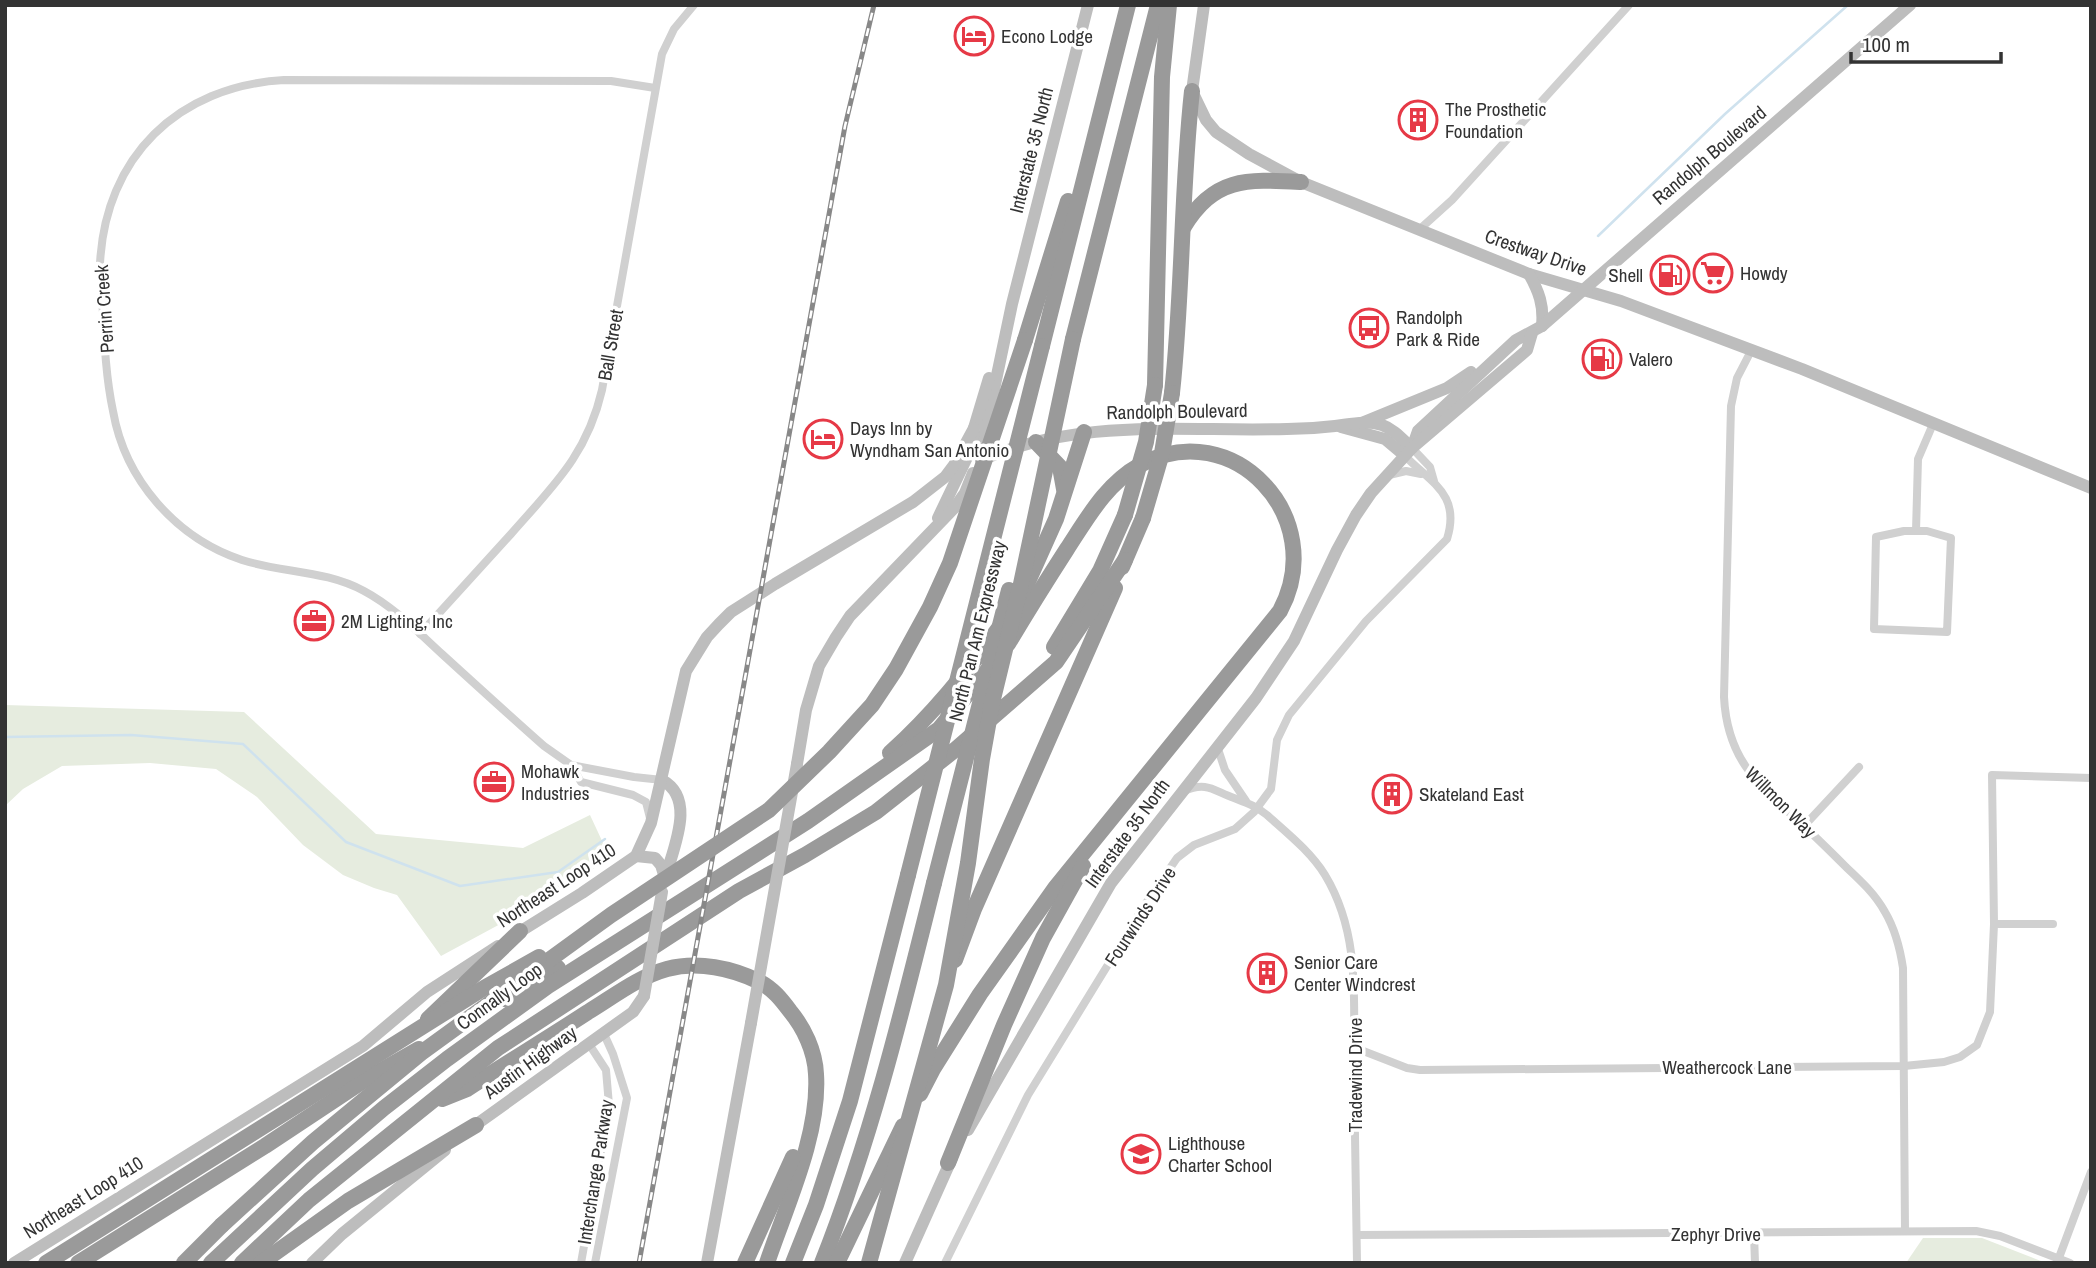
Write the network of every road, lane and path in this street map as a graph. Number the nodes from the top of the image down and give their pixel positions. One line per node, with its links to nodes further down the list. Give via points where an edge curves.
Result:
1 (694, 5): 10 (street, Ball Street, via 667,43)
2 (1088, 5): 17 (main road, Interstate 35 North)
3 (1128, 5): 9 (highway, North Pan Am Expressway)
4 (1158, 5): 19 (highway, North Pan Am Expressway)
5 (1170, 5): 39 (highway, bridge, via 1162,77 1154,385 1146,442 1125,515 1085,599 1039,669)
6 (1204, 5): 11 (main road)
7 (1629, 5): 13 (street, via 1452,200)
8 (1910, 5): 16 (main road, Randolph Boulevard)
9 (1121, 35): 55 (highway, bridge, via 1026,340 944,578 914,639 872,705 769,810); 87 (highway, North Pan Am Expressway, bridge, via 850,1101)
10 (655, 88): 38 (street, Ball Street, via 592,427 562,477); 38 (street, Perrin Creek, via 611,81 284,80 246,84 192,104 161,127 135,156 116,189 104,226 100,264 110,392 121,441 144,487 171,518 204,542 250,562 347,583 381,601)
11 (1192, 90): 12 (main road, Crestway Drive, via 1216,132); 14 (highway)
12 (1301, 182): 13 (main road, Crestway Drive); 14 (highway, via 1255,180 1217,190)
13 (1421, 228): 15 (main road, Crestway Drive)
14 (1181, 230): 37 (highway, bridge, via 1177,345 1162,453)
15 (1530, 274): 16 (main road, Crestway Drive); 18 (main road, via 1544,310)
16 (1582, 289): 18 (main road, Randolph Boulevard); 20 (main road, Crestway Drive)
17 (1012, 304): 25 (main road, Interstate 35 North); 29 (main road, Interstate 35 North)
18 (1537, 329): 21 (main road, Randolph Boulevard); 28 (main road, Randolph Boulevard, via 1527,350)
19 (1073, 339): 59 (highway, bridge, via 992,703); 88 (highway, North Pan Am Expressway, bridge, via 908,988 864,1149)
20 (1751, 351): 23 (main road, Crestway Drive); 50 (street, Willmon Way, via 1732,393 1724,711 1734,748 1747,771)
21 (1502, 352): 22 (main road, via 1447,388); 28 (main road, Randolph Boulevard, via 1418,430)
22 (1364, 422): 24 (main road, Randolph Boulevard); 28 (main road, Randolph Boulevard, via 1392,430)
23 (1933, 424): 33 (main road, Crestway Drive); 36 (street, via 1918,459)
24 (1337, 426): 26 (main road, Randolph Boulevard); 28 (main road, Randolph Boulevard, via 1371,433)
25 (974, 428): 35 (main road, Interstate 35 North, via 972,447); 44 (main road, Northeast Loop 410, via 945,477 924,494 731,612 713,631 686,671)
26 (1084, 432): 27 (main road, Randolph Boulevard); 34 (highway)
27 (1036, 442): 29 (main road, Randolph Boulevard); 34 (highway, via 1060,467)
28 (1409, 456): 30 (street); 31 (main road, Interstate 35 North); 32 (street, Fourwinds Drive, via 1430,467)
29 (979, 461): 35 (main road, Interstate 35 North, via 965,493)
30 (1423, 475): 31 (street, via 1406,471); 32 (street)
31 (1386, 476): 40 (main road, Interstate 35 North, via 1356,515 1294,642)
32 (1434, 481): 48 (street, Fourwinds Drive, via 1451,512 1447,539 1366,621 1289,715 1277,740 1271,789)
33 (2091, 488)
34 (1065, 491): 46 (highway, via 1020,599 925,722)
35 (932, 531): 84 (main road, Interstate 35 North, bridge, via 850,615 819,666 806,710)
36 (1916, 531): 36 (street, via 1951,538 1947,632 1874,629 1876,537)
37 (1125, 559): 39 (highway, via 1056,662); 59 (highway, bridge, via 974,909)
38 (420, 634): 41 (street, Perrin Creek)
39 (1009, 703): 66 (highway, via 876,812 739,891 534,1023)
40 (1217, 746): 45 (main road, Interstate 35 North); 47 (street, Tradewind Drive, via 1225,770)
41 (571, 765): 44 (street, Perrin Creek); 49 (street, Perrin Creek, via 581,782 646,802)
42 (1859, 768): 50 (street)
43 (2091, 778): 57 (street, Weathercock Lane, via 1992,775)
44 (662, 780): 49 (main road, Northeast Loop 410); 54 (main road, Austin Highway, via 672,785 682,811)
45 (1181, 792): 47 (street, Tradewind Drive, via 1211,787); 68 (main road, Interstate 35 North, via 1111,883)
46 (838, 799): 51 (highway, via 939,729 1004,649 1107,490 1160,456 1190,453 1217,457 1257,478 1282,508 1295,553 1292,585 1262,636); 53 (highway, Connally Loop)
47 (1246, 801): 48 (street, Tradewind Drive)
48 (1258, 807): 62 (street, Tradewind Drive, via 1310,855 1338,901 1353,957); 92 (street, Fourwinds Drive, via 1235,829 1194,845 1177,858 1144,906 1028,1095)
49 (651, 823): 52 (main road, Northeast Loop 410)
50 (1804, 826): 63 (street, Willmon Way, via 1868,888 1892,925 1903,968)
51 (1104, 829): 68 (highway, via 1043,938); 89 (highway, via 1055,888 933,1069)
52 (636, 856): 54 (main road, via 654,858 661,865); 58 (main road, Northeast Loop 410)
53 (755, 856): 64 (highway); 78 (highway, Connally Loop, via 548,986 447,1059 312,1169)
54 (664, 886): 60 (main road, Austin Highway, bridge, via 644,996 633,1012)
55 (611, 915): 75 (highway, bridge, via 484,988); 77 (highway, bridge, via 421,1053 313,1142)
56 (2053, 924): 57 (street)
57 (1994, 925): 63 (street, Weathercock Lane, via 1992,1003 1977,1045 1944,1062)
58 (520, 931): 64 (highway); 74 (main road, Northeast Loop 410, via 427,992 363,1046)
59 (946, 985): 90 (highway, bridge)
60 (604, 1034): 61 (main road, Austin Highway); 83 (street, Interchange Parkway, via 627,1098)
61 (589, 1044): 67 (main road, Austin Highway); 82 (street, Interchange Parkway, via 606,1070 609,1105)
62 (1353, 1047): 63 (street, Weathercock Lane, via 1420,1070); 72 (street, Tradewind Drive)
63 (1904, 1066): 70 (street, Willmon Way)
64 (363, 1081): 76 (highway)
65 (816, 1092): 66 (highway, via 816,1071 805,1035 770,988 741,972 683,966 632,984 467,1088); 85 (highway); 86 (highway, via 808,1139)
66 (421, 1109): 79 (highway, via 309,1200)
67 (476, 1125): 80 (highway, via 348,1201); 81 (main road, Austin Highway)
68 (948, 1163): 91 (main road, Interstate 35 North)
69 (2091, 1172): 73 (street)
70 (1905, 1231): 71 (street, Zephyr Drive); 73 (street, Zephyr Drive, via 1988,1233)
71 (1754, 1234): 72 (street, Zephyr Drive); 94 (street)
72 (1357, 1235): 93 (street, Tradewind Drive)
73 (2058, 1261): 95 (street, Zephyr Drive)
74 (14, 1263)
75 (46, 1263)
76 (78, 1263)
77 (184, 1263)
78 (211, 1263)
79 (242, 1263)
80 (261, 1263)
81 (312, 1263)
82 (581, 1263)
83 (595, 1263)
84 (707, 1263)
85 (745, 1263)
86 (767, 1263)
87 (793, 1263)
88 (822, 1263)
89 (837, 1263)
90 (869, 1263)
91 (905, 1263)
92 (945, 1263)
93 (1357, 1263)
94 (1755, 1263)
95 (2070, 1263)

